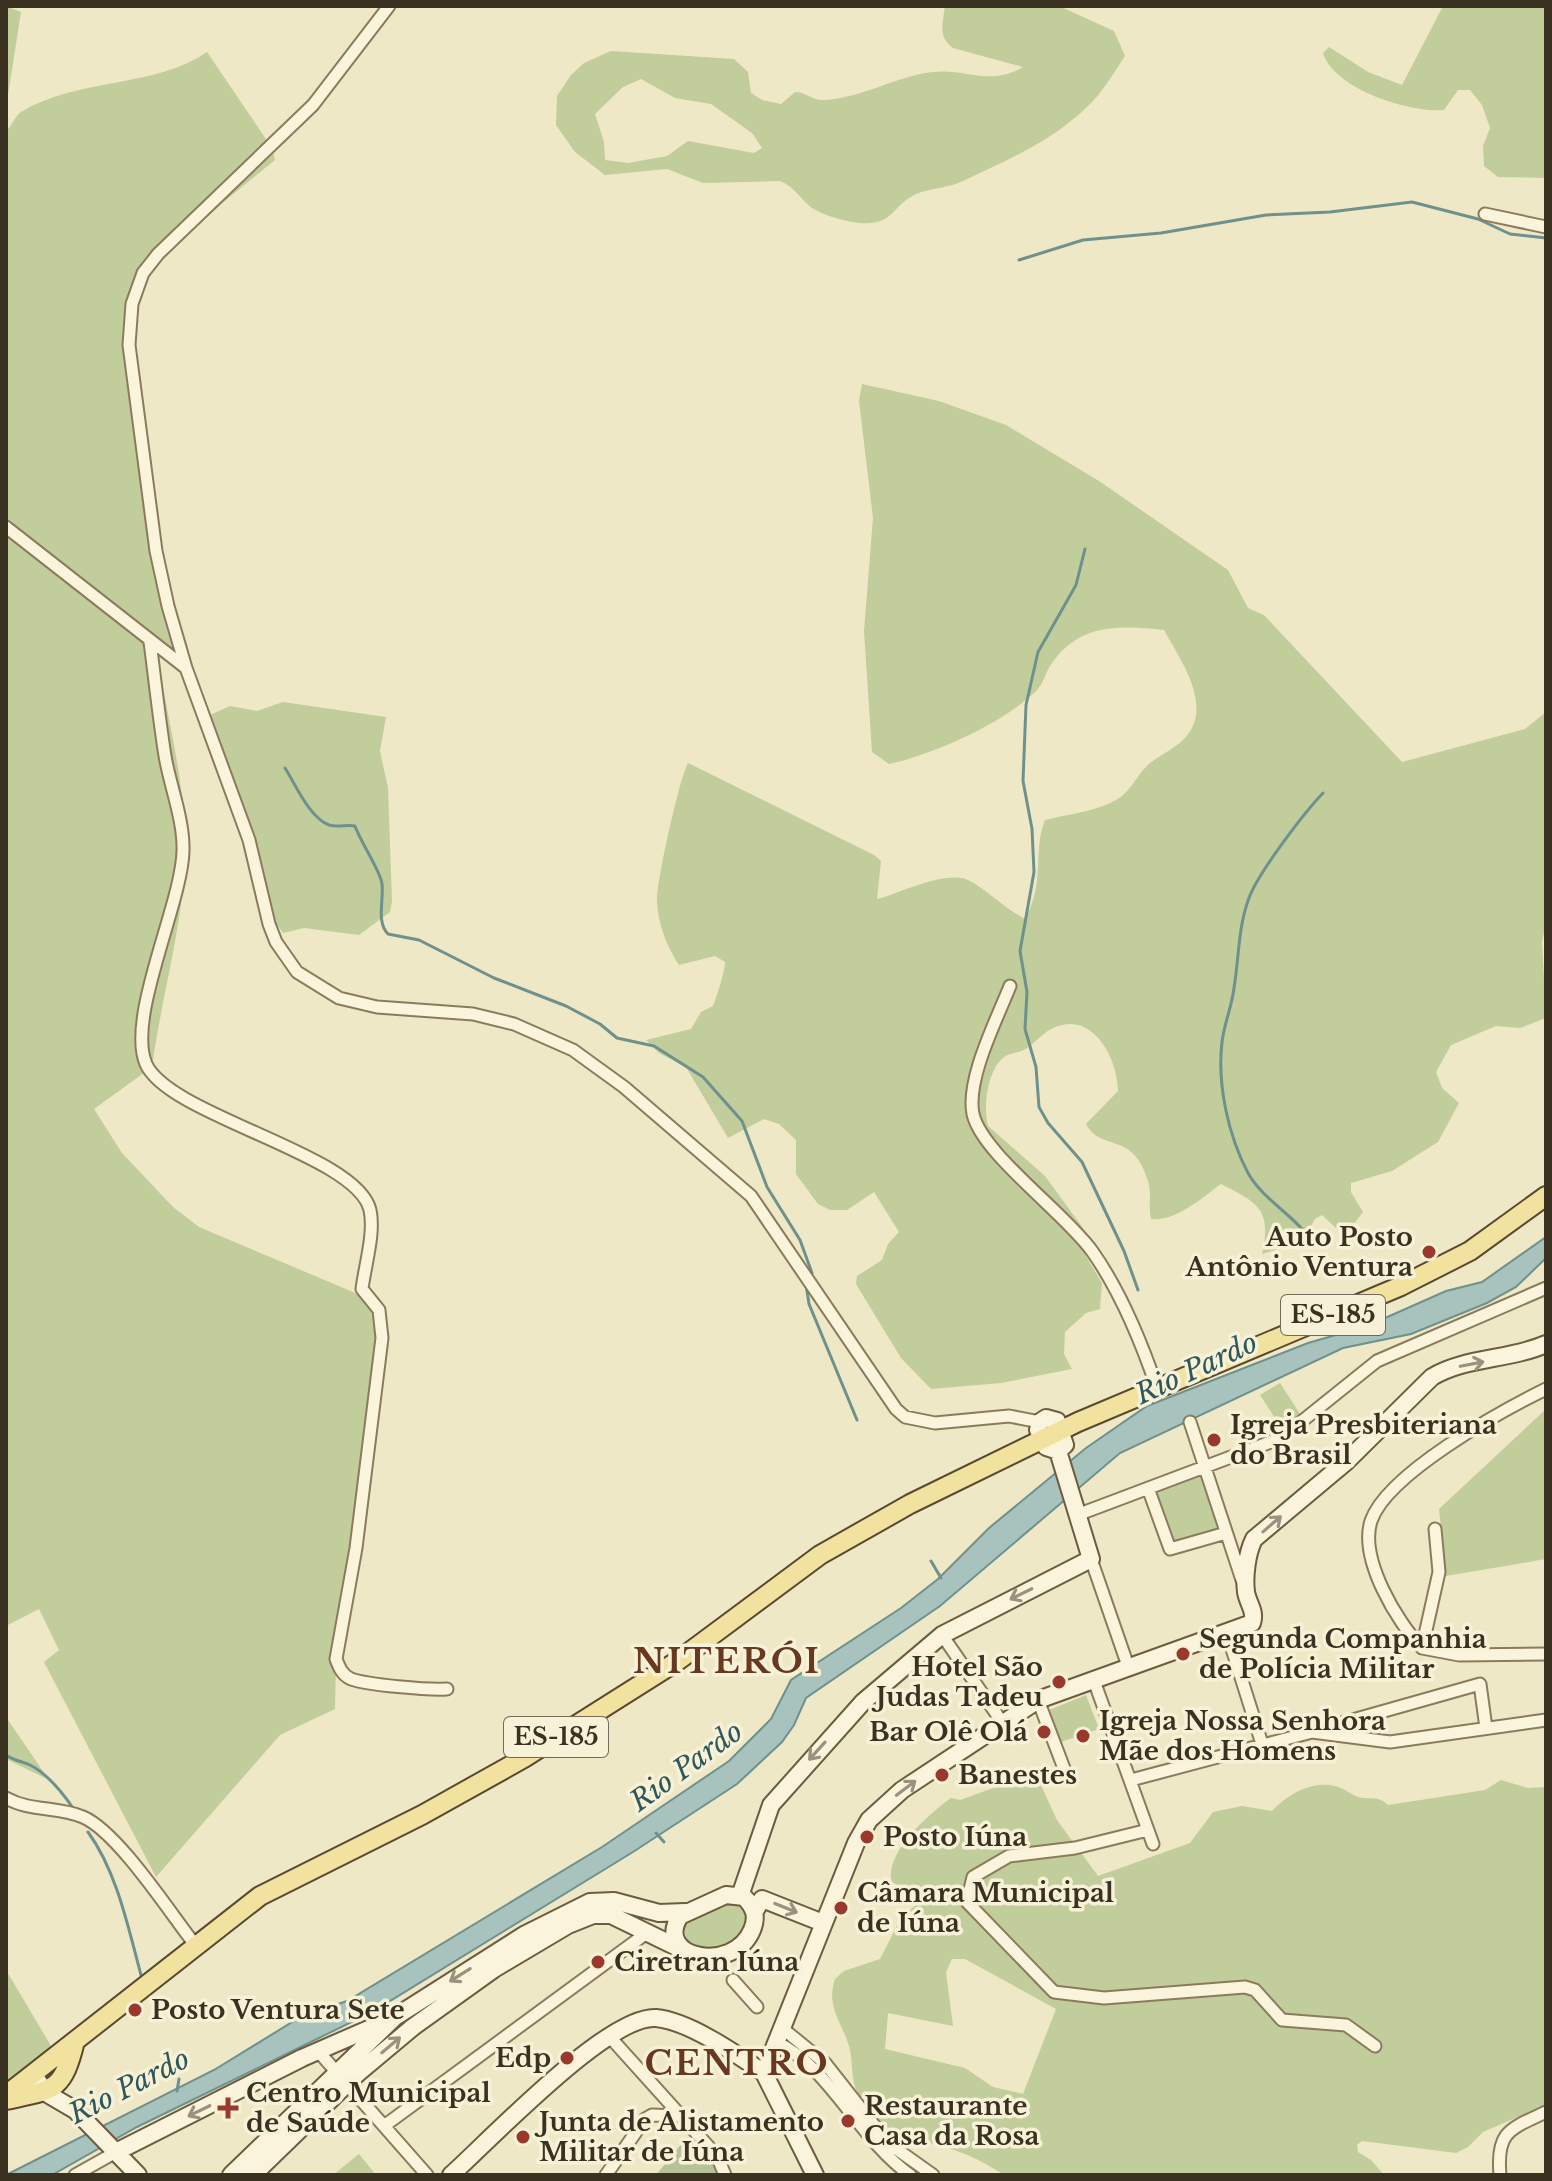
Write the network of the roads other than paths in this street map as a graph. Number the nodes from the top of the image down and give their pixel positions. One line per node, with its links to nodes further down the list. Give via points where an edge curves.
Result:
1 (389, 6): 6 (street, via 313,105 158,254 137,286 129,345 154,537)
2 (1485, 214): 3 (street)
3 (1546, 227)
4 (6, 527): 5 (street)
5 (150, 642): 6 (street); 29 (street, via 183,849 150,985 146,1063 154,1076 189,1099 352,1184 370,1210 362,1289 379,1310 382,1338 356,1548 336,1659 351,1679)
6 (186, 668): 15 (street, via 245,827 276,942 297,972 339,998 377,1007 473,1014 514,1024 573,1050 751,1196 880,1390 905,1417 935,1423 1009,1416)
7 (1010, 986): 11 (street, via 977,1072 973,1113 997,1151 1092,1251 1128,1316)
8 (1546, 1196): 11 (main road, ES-185, via 1437,1269)
9 (1546, 1288): 16 (street, via 1377,1361 1280,1437)
10 (1546, 1344): 22 (street, one-way to 10, via 1254,1539 1347,1461 1421,1384 1442,1371)
11 (1157, 1388): 13 (main road, ES-185)
12 (1546, 1389): 25 (street, via 1425,1462 1374,1515 1368,1537 1375,1566 1400,1623)
13 (1108, 1410): 15 (main road); 15 (main road, via 1077,1431)
14 (1190, 1422): 16 (street)
15 (1054, 1438): 18 (street); 46 (main road, ES-185, via 910,1504 820,1555 636,1689 422,1815 269,1889)
16 (1204, 1466): 17 (street); 20 (street)
17 (1148, 1488): 18 (street); 20 (street, via 1170,1549)
18 (1075, 1507): 21 (street)
19 (1435, 1529): 25 (street, via 1439,1572)
20 (1226, 1533): 22 (street)
21 (1091, 1559): 24 (street, one-way to 24); 27 (street)
22 (1246, 1592): 23 (street, via 1252,1623)
23 (1227, 1633): 27 (street); 35 (street)
24 (942, 1635): 32 (street); 41 (street, one-way to 41, via 863,1702 779,1793 759,1834)
25 (1422, 1648): 26 (street, via 1459,1655)
26 (1546, 1654)
27 (1128, 1666): 28 (street)
28 (1093, 1678): 30 (street); 37 (street)
29 (447, 1689)
30 (1038, 1700): 32 (street); 36 (street)
31 (1546, 1720): 33 (street)
32 (1002, 1722): 44 (street, one-way to 32, via 869,1820 902,1790)
33 (1486, 1728): 34 (street, via 1390,1742); 34 (street, via 1480,1684)
34 (1312, 1732): 35 (street)
35 (1262, 1744): 37 (street)
36 (1068, 1779)
37 (1131, 1780): 39 (street)
38 (6, 1798): 46 (street, via 30,1809 71,1813 95,1823)
39 (1148, 1830): 40 (street); 54 (street, via 1075,1848 1009,1856 973,1877 967,1902 1054,1992 1104,1998 1245,1987 1255,1990 1282,2020 1346,2025)
40 (1153, 1844)
41 (740, 1896): 42 (street); 43 (street, via 726,1895)
42 (755, 1911): 44 (street, one-way to 44, via 762,1899); 47 (street, via 749,1936 733,1952 710,1958)
43 (685, 1912): 47 (street, via 674,1934); 50 (street, one-way to 50, via 659,1913 614,1901 579,1905)
44 (823, 1923): 51 (street)
45 (648, 1932): 47 (street); 60 (street, one-way to 45, via 444,2003 568,1925 593,1915 611,1915); 66 (street)
46 (196, 1946): 53 (main road, ES-185)
47 (687, 1952)
48 (733, 1980): 49 (street)
49 (757, 2007)
50 (395, 2017): 56 (street); 60 (street)
51 (779, 2035): 58 (street); 78 (street, via 878,2149); 79 (street, via 819,2056 892,2147)
52 (609, 2036): 55 (street); 58 (street, via 638,2020 661,2019 725,2048); 65 (street)
53 (75, 2041): 57 (main road, ES-185); 59 (main road)
54 (1375, 2046)
55 (591, 2050): 73 (street); 74 (street, via 577,2070)
56 (318, 2051): 60 (street); 67 (street, one-way to 67)
57 (42, 2069): 59 (street, via 58,2069); 61 (street); 62 (main road, ES-185)
58 (764, 2073): 77 (street)
59 (64, 2079): 61 (main road); 63 (street)
60 (343, 2079): 66 (street); 70 (street); 71 (street)
61 (46, 2093): 62 (main road); 63 (street)
62 (6, 2097)
63 (76, 2112): 67 (street)
64 (1546, 2112): 80 (street, via 1507,2133 1498,2152)
65 (679, 2116): 75 (street, via 645,2119); 76 (street, via 717,2156)
66 (384, 2126): 72 (street)
67 (112, 2148): 68 (street); 69 (street)
68 (75, 2175)
69 (138, 2175)
70 (231, 2175)
71 (253, 2175)
72 (427, 2175)
73 (451, 2175)
74 (466, 2175)
75 (606, 2175)
76 (725, 2175)
77 (815, 2175)
78 (910, 2175)
79 (933, 2175)
80 (1500, 2175)

